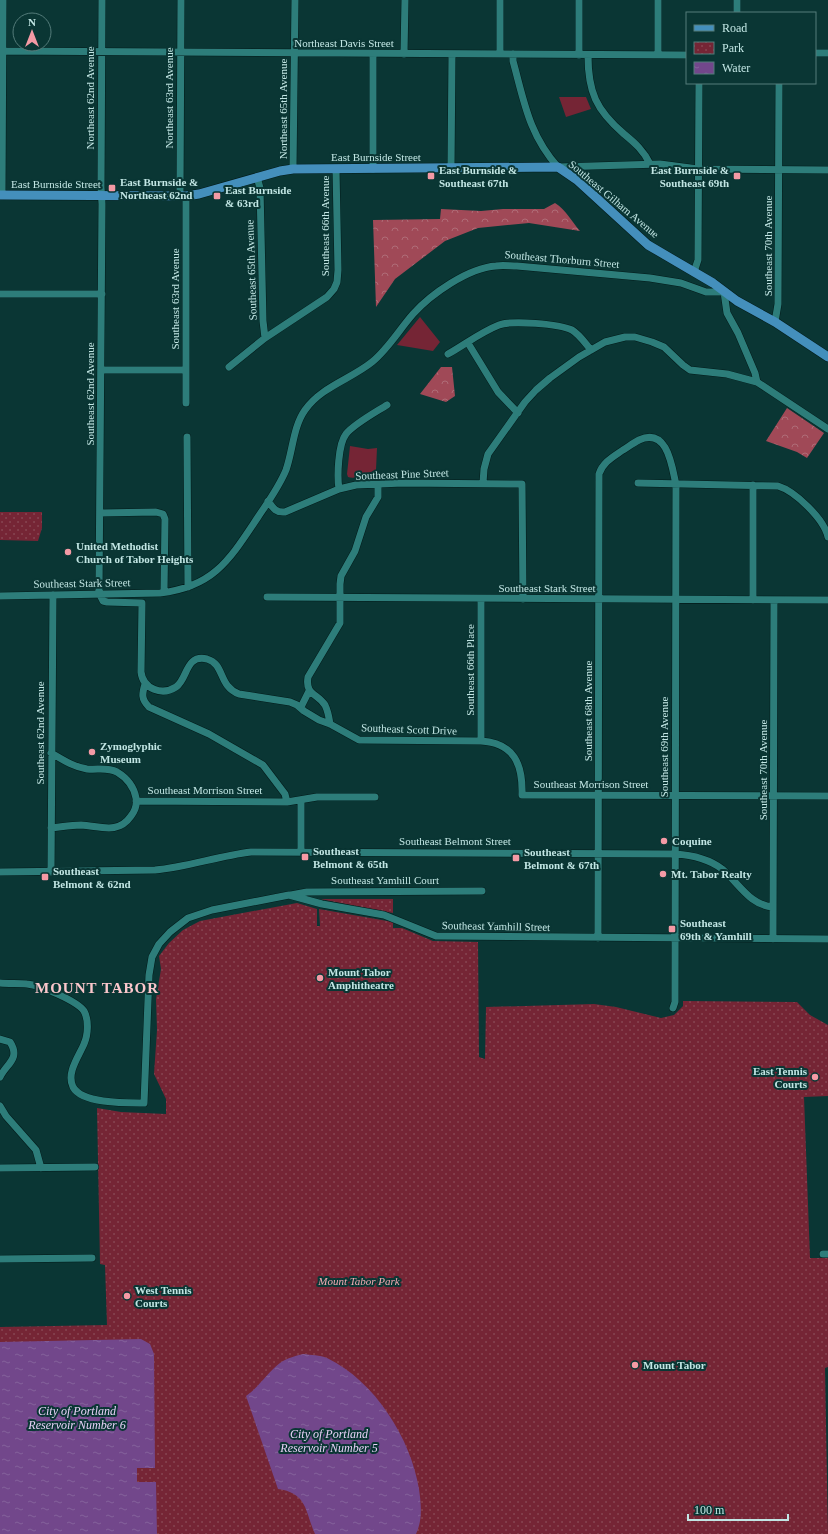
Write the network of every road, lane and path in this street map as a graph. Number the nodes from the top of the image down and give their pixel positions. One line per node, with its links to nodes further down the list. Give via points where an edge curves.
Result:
1 (3, 0): 11 (street)
2 (102, 0): 12 (street, Northeast 62nd Avenue)
3 (181, 0): 13 (street, Northeast 63rd Avenue)
4 (295, 0): 16 (street, Northeast 65th Avenue)
5 (405, 0): 18 (street)
6 (500, 0): 20 (street)
7 (579, 0): 22 (street)
8 (658, 0): 24 (street)
9 (737, 0): 10 (street)
10 (737, 12)
11 (1, 51): 12 (street, Northeast Davis Street); 38 (street)
12 (102, 52): 13 (street, Northeast Davis Street); 39 (street, Northeast 62nd Avenue)
13 (181, 53): 16 (street, Northeast Davis Street); 40 (street, Northeast 63rd Avenue)
14 (816, 53): 15 (street)
15 (828, 53)
16 (294, 54): 17 (street, Northeast Davis Street); 34 (street, Northeast 65th Avenue)
17 (373, 54): 18 (street, Northeast Davis Street); 32 (street)
18 (404, 54): 19 (street, Northeast Davis Street)
19 (452, 54): 20 (street, Northeast Davis Street); 30 (street)
20 (500, 54): 21 (street, Northeast Davis Street)
21 (513, 54): 22 (street, Northeast Davis Street); 29 (street, via 534,132 543,149)
22 (579, 55): 23 (street, Northeast Davis Street)
23 (588, 55): 24 (street, Northeast Davis Street); 28 (street, via 589,80 597,104 613,125 642,150)
24 (658, 55): 25 (street, Northeast Davis Street)
25 (686, 55)
26 (699, 84): 33 (street)
27 (779, 84): 35 (street, Southeast 70th Avenue)
28 (650, 164): 29 (street, East Burnside Street); 33 (street, East Burnside Street)
29 (558, 167): 30 (main road, East Burnside Street); 41 (main road, Southeast Gilham Avenue, via 577,180 648,245)
30 (451, 168): 32 (main road, East Burnside Street)
31 (336, 169): 32 (main road, East Burnside Street); 34 (main road, East Burnside Street); 46 (street, Southeast 66th Avenue, via 338,270 334,289 327,297)
32 (372, 169)
33 (698, 169): 35 (street, East Burnside Street); 41 (street, via 698,260)
34 (293, 170): 37 (main road, East Burnside Street)
35 (779, 170): 36 (street, East Burnside Street); 45 (street, Southeast 70th Avenue, via 778,304)
36 (828, 170)
37 (257, 177): 40 (main road, East Burnside Street, via 199,194); 46 (street, Southeast 65th Avenue, via 260,188)
38 (1, 195): 39 (main road, East Burnside Street)
39 (102, 196): 40 (main road, East Burnside Street); 44 (street, Southeast 62nd Avenue)
40 (183, 196): 53 (street, Southeast 63rd Avenue)
41 (694, 272): 42 (main road, Southeast Gilham Avenue)
42 (724, 292): 45 (main road); 54 (street, via 726,313 738,333); 66 (street, Southeast Thorburn Street, via 706,292 681,283 650,278 517,266 496,266 464,276 429,299 372,362 324,392 309,405 300,418 285,471)
43 (0, 294): 44 (street)
44 (102, 294): 52 (street, Southeast 62nd Avenue)
45 (775, 322): 50 (main road)
46 (265, 338): 51 (street)
47 (468, 343): 48 (street, via 496,326 519,322 571,330 579,335); 49 (street); 57 (street, via 498,392)
48 (591, 350): 54 (street, via 605,342 635,337 664,347 690,370 728,374); 57 (street, via 536,390)
49 (448, 354)
50 (828, 357)
51 (229, 367)
52 (101, 370): 53 (street); 67 (street, Southeast 62nd Avenue)
53 (186, 370): 55 (street, Southeast 63rd Avenue)
54 (757, 382): 58 (street)
55 (186, 403)
56 (387, 404): 65 (street, via 346,434 341,446 337,480)
57 (518, 413): 60 (street, via 488,454)
58 (828, 428)
59 (187, 437): 69 (street)
60 (483, 483): 62 (street, Southeast Pine Street); 77 (street, Southeast Pine Street, via 522,484)
61 (638, 483): 63 (street)
62 (378, 484): 65 (street, Southeast Pine Street); 75 (street, via 378,497 366,517 355,551 341,576)
63 (676, 485): 64 (street); 78 (street, Southeast 68th Avenue, via 667,450 661,442 652,438 640,440 607,461 600,470); 79 (street, Southeast 69th Avenue)
64 (753, 485): 68 (street, via 778,486 788,490 816,516); 80 (street)
65 (339, 489): 66 (street, Southeast Pine Street, via 285,512 274,510)
66 (268, 502): 69 (street, Southeast Thorburn Street, via 227,560 213,574)
67 (100, 513): 70 (street, via 163,514); 71 (street, Southeast 62nd Avenue)
68 (828, 537)
69 (188, 587): 70 (street, Southeast Thorburn Street)
70 (164, 592): 71 (street, Southeast Stark Street)
71 (99, 594): 72 (street, Southeast Stark Street); 83 (street, via 103,601 107,602 142,603 141,672)
72 (53, 595): 73 (street, Southeast Stark Street); 88 (street, Southeast 62nd Avenue)
73 (0, 596)
74 (267, 598): 75 (street, Southeast Stark Street)
75 (340, 598): 76 (street, Southeast Stark Street); 84 (street, via 340,623 308,677)
76 (481, 599): 77 (street, Southeast Stark Street); 87 (street, Southeast 66th Place)
77 (523, 599): 78 (street, Southeast Stark Street)
78 (599, 599): 79 (street, Southeast Stark Street); 90 (street, Southeast 68th Avenue)
79 (676, 600): 80 (street, Southeast Stark Street); 91 (street, Southeast 69th Avenue)
80 (753, 600): 81 (street, Southeast Stark Street)
81 (774, 600): 82 (street, Southeast Stark Street); 92 (street, Southeast 70th Avenue)
82 (828, 600)
83 (145, 684): 85 (street, Southeast Scott Drive, via 156,690 171,689 180,684 191,663 202,659 218,666 225,684 232,691 290,702); 97 (street, via 142,699 149,707 209,734 263,765 285,794)
84 (309, 691): 85 (street); 86 (street, via 324,705)
85 (301, 707): 86 (street, Southeast Scott Drive, via 319,720)
86 (330, 724): 87 (street, Southeast Scott Drive, via 359,740)
87 (481, 741): 89 (street, Southeast Scott Drive, via 499,744 513,755 521,773)
88 (51, 753): 95 (street, via 79,767 104,768 117,772 131,784); 98 (street, Southeast 62nd Avenue)
89 (522, 795): 90 (street, Southeast Morrison Street)
90 (599, 795): 91 (street, Southeast Morrison Street); 100 (street, Southeast 68th Avenue)
91 (675, 795): 92 (street, Southeast Morrison Street); 101 (street, Southeast 69th Avenue)
92 (774, 796): 93 (street, Southeast Morrison Street); 106 (street, Southeast 70th Avenue)
93 (828, 796)
94 (375, 797): 96 (street, Southeast Morrison Street, via 317,798)
95 (136, 801): 97 (street, Southeast Morrison Street); 98 (street, Southeast Morrison Street, via 131,816 118,827 103,829 80,825)
96 (301, 801): 97 (street, Southeast Morrison Street); 99 (street)
97 (287, 802)
98 (51, 828): 103 (street, Southeast 62nd Avenue)
99 (301, 852): 100 (street, Southeast Belmont Street); 103 (street, Southeast Belmont Street, via 241,853 155,870)
100 (598, 853): 101 (street, Southeast Belmont Street); 107 (street, Southeast 68th Avenue)
101 (675, 854): 106 (street, Southeast Belmont Street, via 713,863 726,872 755,901); 108 (street, Southeast 69th Avenue)
102 (0, 872): 103 (street, Southeast Belmont Street)
103 (51, 872)
104 (482, 891): 105 (street, Southeast Yamhill Court, via 307,892)
105 (289, 895): 107 (street, Southeast Yamhill Street, via 322,904 384,915 434,936); 111 (street, Southeast Yamhill Street, via 197,914 178,925 159,944 152,957 149,975 144,1103 94,1100 76,1091 72,1086 72,1078 74,1066 86,1039 87,1024 84,1012 51,990 28,984)
106 (773, 907): 109 (street, Southeast 70th Avenue)
107 (598, 938): 108 (street, Southeast Yamhill Street)
108 (675, 938): 109 (street, Southeast Yamhill Street); 112 (street, Southeast 69th Avenue)
109 (773, 939): 110 (street, Southeast Yamhill Street)
110 (828, 939)
111 (0, 983)
112 (673, 1008)
113 (0, 1039): 114 (street, via 10,1042 14,1050 13,1057)
114 (0, 1077)
115 (0, 1106): 118 (street, via 36,1150)
116 (95, 1167): 118 (street)
117 (0, 1168): 118 (street)
118 (41, 1168)
119 (92, 1258): 120 (street)
120 (0, 1259)

